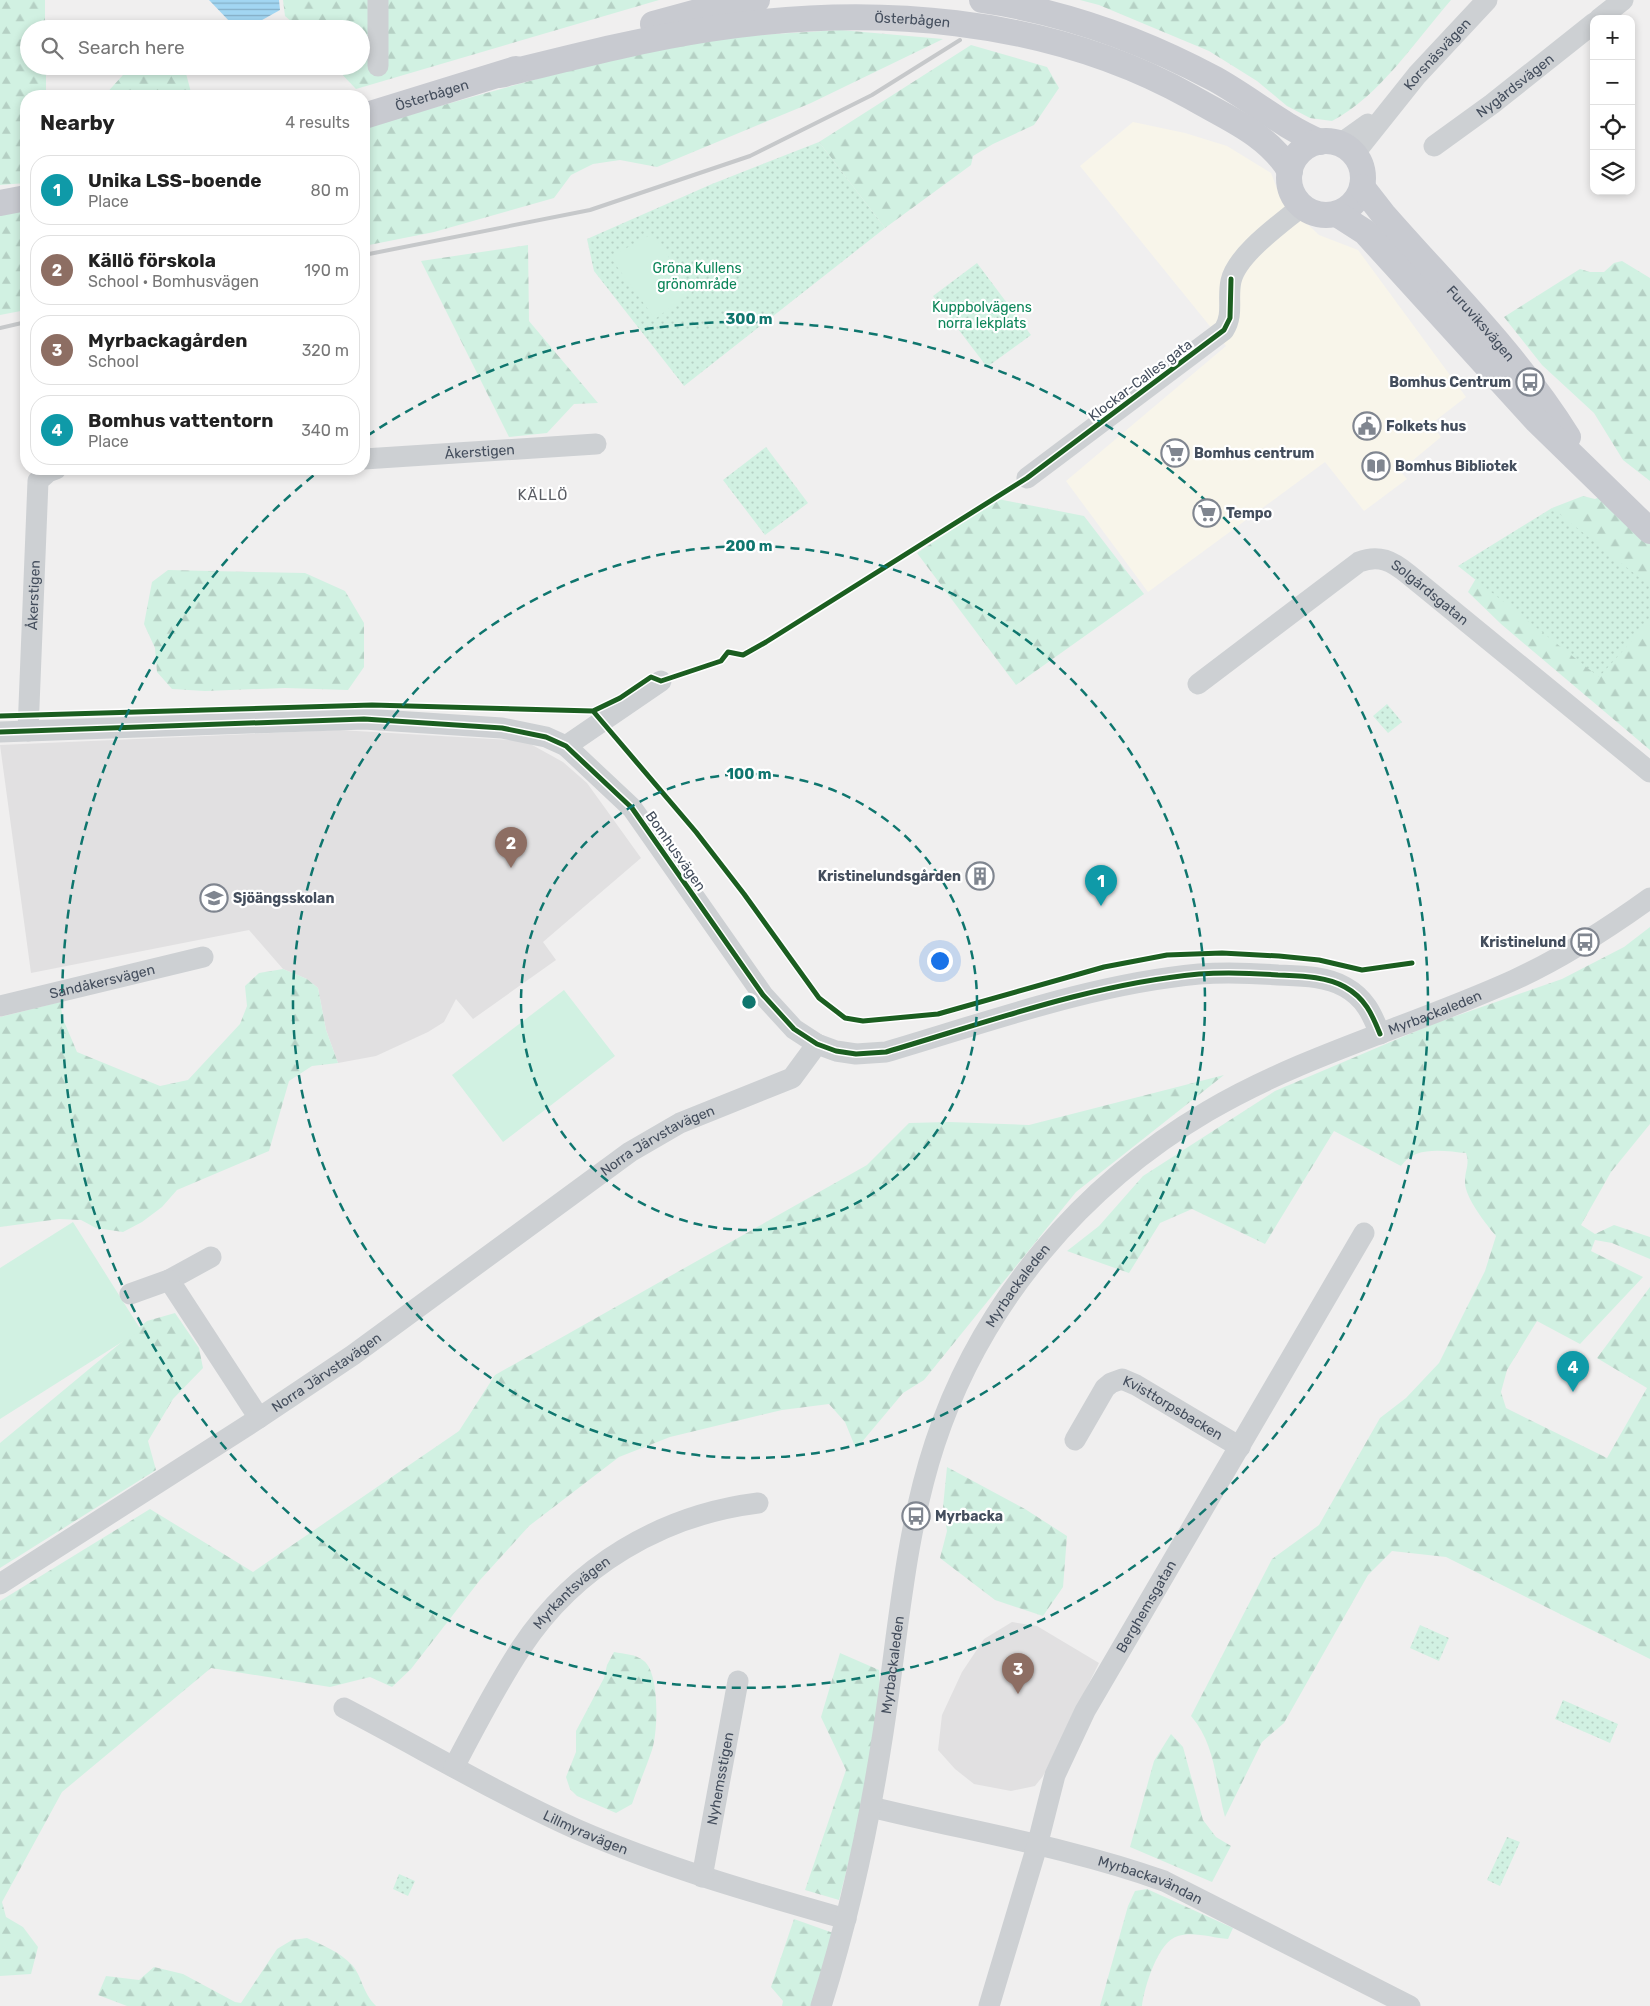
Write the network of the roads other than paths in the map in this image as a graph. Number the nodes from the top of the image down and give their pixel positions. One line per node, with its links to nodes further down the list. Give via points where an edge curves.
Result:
1 (378, 0): 8 (street)
2 (757, 0): 9 (main road, Österbågen, via 669,19)
3 (982, 0): 12 (main road, via 1074,19 1129,38 1216,80 1301,134)
4 (1488, 0): 12 (street, Korsnäsvägen, via 1389,109)
5 (1623, 0): 6 (street)
6 (1604, 15)
7 (1590, 26): 11 (street, Nygårdsvägen)
8 (378, 66)
9 (500, 75): 10 (main road, Österbågen); 13 (main road, Österbågen, via 633,42 768,22 825,17 943,22 1004,30 1119,62 1186,94 1250,131 1273,148)
10 (370, 114)
11 (1434, 146)
12 (1338, 147): 13 (main road, via 1305,148); 14 (main road, via 1362,169)
13 (1290, 171): 17 (main road, via 1291,189)
14 (1362, 187): 18 (main road, via 1354,202); 21 (main road, Furuviksvägen, via 1525,375)
15 (20, 199): 16 (main road)
16 (0, 203)
17 (1302, 206): 18 (main road, via 1320,215); 23 (street, Klockar-Calles gata, via 1243,258 1235,270 1230,291 1230,318 1224,330)
18 (1337, 214): 21 (main road, Furuviksvägen, via 1365,232 1537,421)
19 (596, 444): 20 (street, Åkerstigen)
20 (370, 460)
21 (1588, 469): 24 (main road, Furuviksvägen)
22 (44, 475): 27 (street, Åkerstigen, via 38,480)
23 (1027, 478)
24 (1650, 531)
25 (661, 681): 29 (street)
26 (1198, 684): 30 (street, Solgårdsgatan, via 1359,562 1380,558 1394,563 1408,574)
27 (28, 731): 28 (street, Bomhusvägen); 29 (street, Bomhusvägen, via 364,720 502,728 546,737)
28 (0, 732)
29 (566, 746): 35 (street, Bomhusvägen, via 632,808 763,995 794,1029)
30 (1650, 772)
31 (1650, 898): 34 (street, Myrbackaleden, via 1585,942 1517,979)
32 (203, 957): 33 (street, Sandåkersvägen)
33 (0, 1006)
34 (1380, 1034): 35 (street, via 1363,1000 1328,980 1222,973 1152,980 1072,998 886,1052 856,1054); 48 (street, Myrbackaleden, via 1274,1077 1226,1100 1177,1130 1117,1175 1046,1247 1013,1289 966,1369 936,1439 926,1473 905,1576)
35 (817, 1044): 40 (street, Norra Järvstavägen, via 792,1078 680,1123 637,1148 423,1305)
36 (1364, 1233): 42 (street, Berghemsgatan)
37 (211, 1257): 38 (street)
38 (169, 1280): 39 (street); 40 (street)
39 (130, 1294)
40 (259, 1418): 44 (street, Norra Järvstavägen)
41 (1075, 1440): 42 (street, Kvisttorpsbacken, via 1105,1388 1122,1379 1136,1384)
42 (1240, 1447): 49 (street, Berghemsgatan, via 1085,1710 1056,1775)
43 (758, 1503): 47 (street, Myrkantsvägen, via 718,1509 665,1526 614,1555 580,1581 548,1612 520,1649)
44 (0, 1584)
45 (738, 1681): 50 (street, Nyhemsstigen)
46 (344, 1708): 47 (street, Lillmyravägen)
47 (454, 1767): 50 (street, Lillmyravägen, via 576,1829)
48 (871, 1807): 49 (street, Myrbackavändan); 51 (street, Myrbackaleden)
49 (1037, 1846): 53 (street, Berghemsgatan); 54 (street, Myrbackavändan, via 1164,1881)
50 (702, 1877): 51 (street, Lillmyravägen)
51 (846, 1919): 52 (street, Myrbackaleden)
52 (821, 2006)
53 (989, 2006)
54 (1410, 2006)

